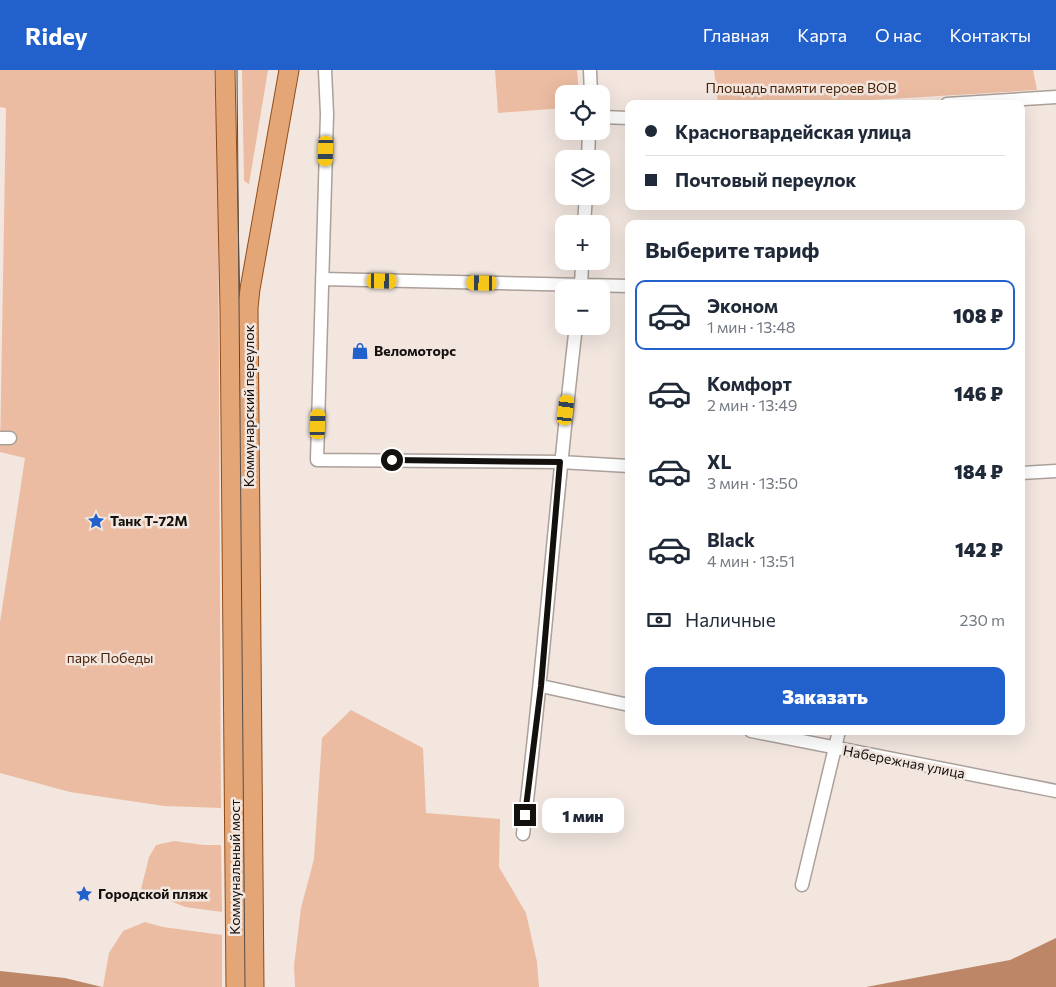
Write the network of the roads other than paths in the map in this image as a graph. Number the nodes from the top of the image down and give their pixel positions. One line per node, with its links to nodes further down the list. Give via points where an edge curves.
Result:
1 (225, 70): 15 (main road, Коммунарский переулок)
2 (289, 70): 15 (main road, Коммунарский переулок, via 250,289)
3 (325, 70): 10 (street, via 327,114)
4 (590, 70): 5 (street)
5 (591, 85)
6 (1056, 97): 7 (street)
7 (1009, 100)
8 (610, 117): 9 (street)
9 (625, 118)
10 (322, 280): 11 (street); 16 (street, via 317,460)
11 (555, 286)
12 (610, 286): 13 (street)
13 (625, 286)
14 (575, 335): 16 (street)
15 (240, 398): 24 (main road, Коммунарский переулок)
16 (560, 462): 17 (street); 20 (street)
17 (625, 466)
18 (1056, 471): 19 (street)
19 (1025, 473)
20 (541, 686): 21 (street); 27 (street)
21 (625, 704)
22 (770, 735): 25 (street, Набережная улица)
23 (838, 735): 25 (street)
24 (243, 746): 29 (main road, Коммунальный мост); 30 (main road, Коммунальный мост)
25 (836, 750): 26 (street, Набережная улица); 28 (street)
26 (1056, 791)
27 (523, 834)
28 (802, 885)
29 (236, 987)
30 (254, 987)

